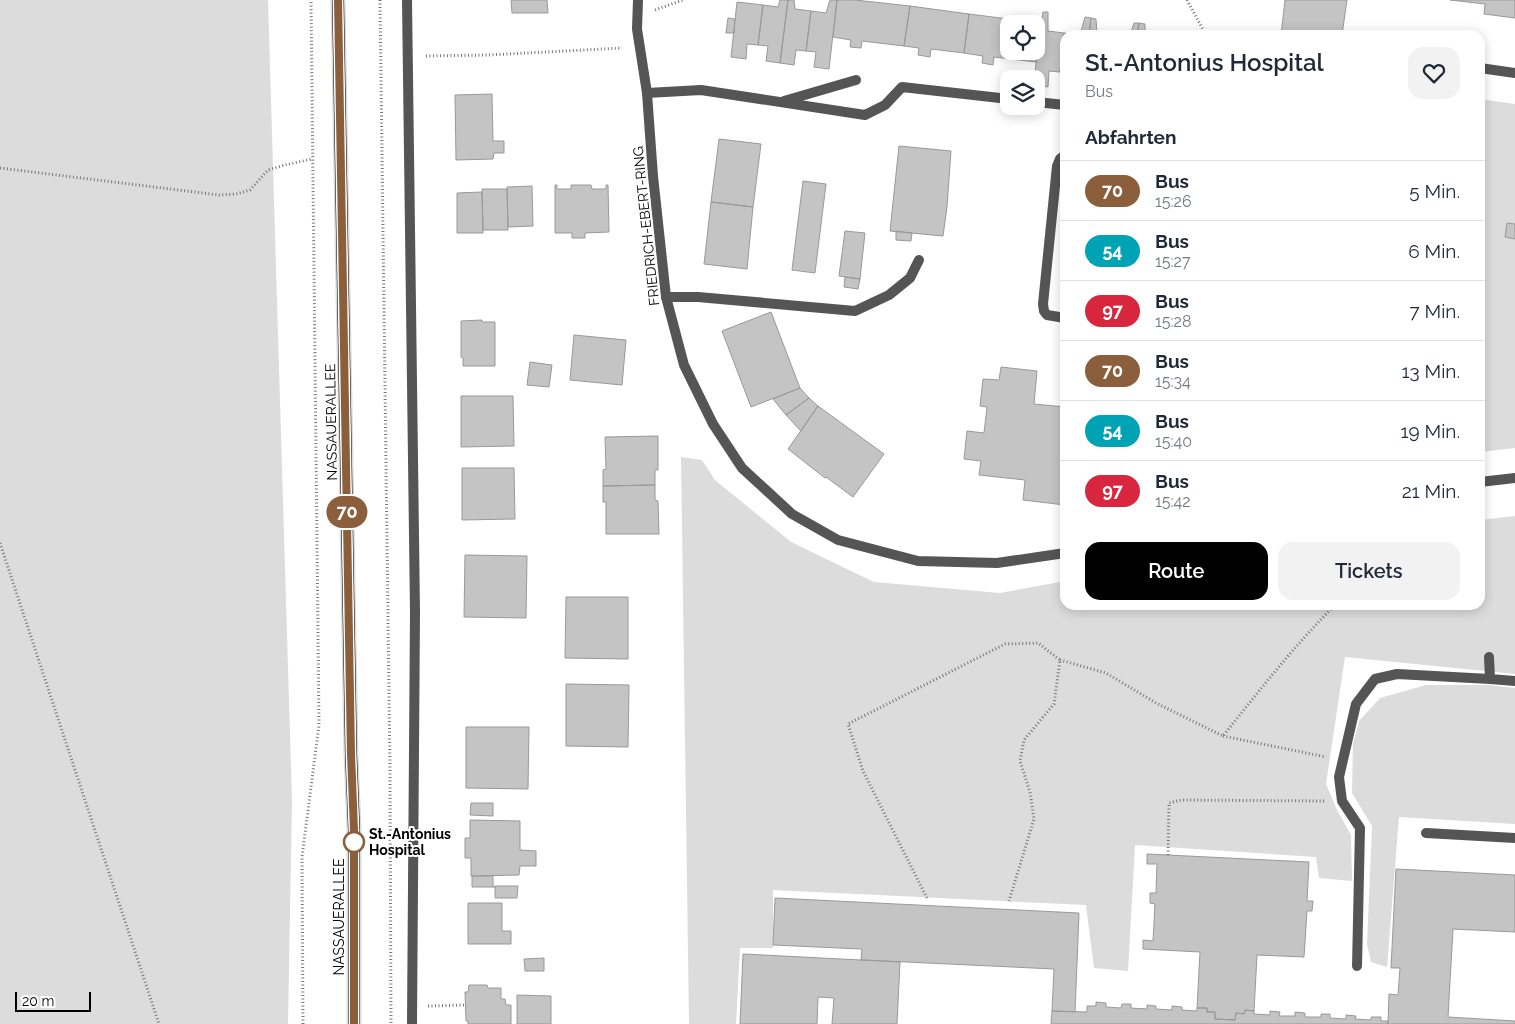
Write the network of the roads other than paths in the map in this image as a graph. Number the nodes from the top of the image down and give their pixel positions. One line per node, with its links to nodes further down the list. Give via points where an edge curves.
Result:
1 (338, 0): 25 (main road, NASSAUERALLEE, via 354,830)
2 (407, 0): 26 (street, via 415,612)
3 (638, 0): 7 (street, FRIEDRICH-EBERT-RING, via 637,29)
4 (1485, 69): 5 (street)
5 (1515, 72)
6 (856, 80): 9 (street)
7 (647, 94): 9 (street, via 701,90); 14 (street, FRIEDRICH-EBERT-RING)
8 (1000, 98): 9 (street, via 902,86 885,105 865,115)
9 (781, 102)
10 (1045, 103): 11 (street)
11 (1060, 104)
12 (1060, 159): 15 (street, via 1043,304 1047,315)
13 (919, 260): 14 (street, via 910,278 889,295 855,311)
14 (666, 297): 18 (street, FRIEDRICH-EBERT-RING, via 684,365 713,424 742,468 792,514 838,540 918,561 997,563)
15 (1060, 317)
16 (1515, 478): 17 (street)
17 (1485, 481)
18 (1060, 554)
19 (1488, 657): 20 (street)
20 (1490, 679): 21 (street); 24 (street, via 1397,674 1375,679 1356,704 1339,777 1342,801 1360,828)
21 (1515, 681)
22 (1426, 833): 23 (street)
23 (1515, 838)
24 (1357, 966)
25 (354, 1024)
26 (412, 1024)

